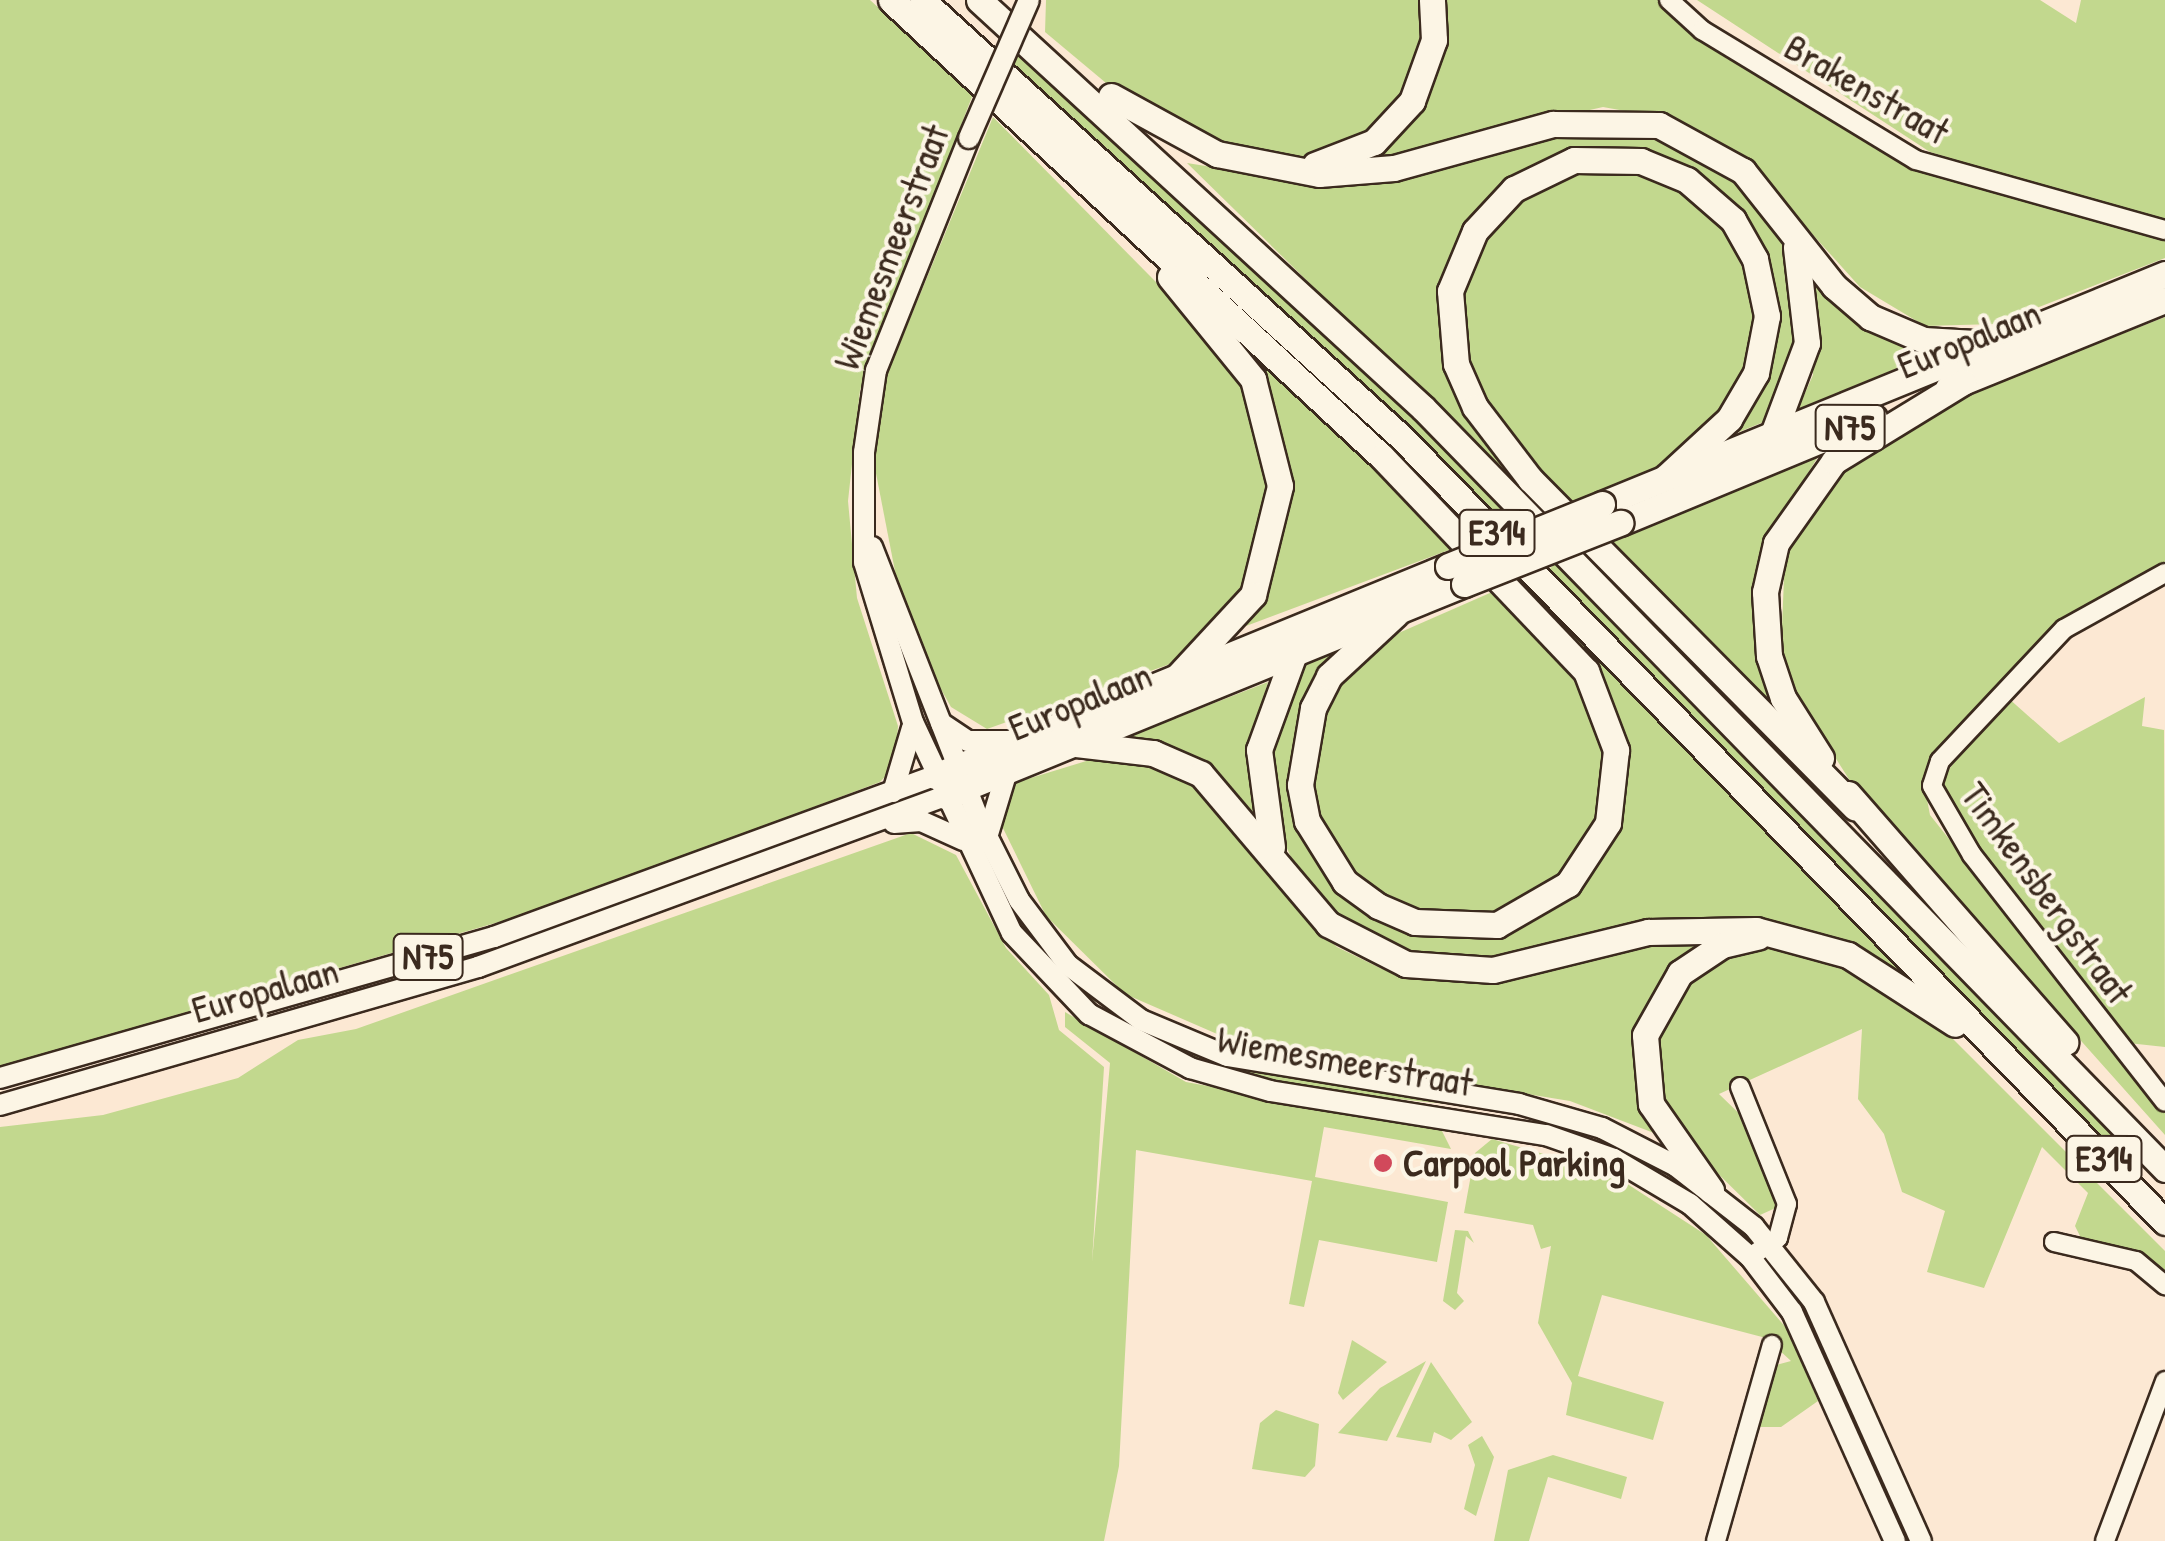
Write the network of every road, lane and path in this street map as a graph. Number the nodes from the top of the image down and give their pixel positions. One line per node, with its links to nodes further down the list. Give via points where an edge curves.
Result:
1 (891, 0): 9 (highway)
2 (922, 0): 42 (highway, E314, via 1402,438)
3 (979, 0): 7 (highway, E314)
4 (1029, 0): 20 (main road, Wiemesmeerstraat, bridge, via 876,370 864,452)
5 (1432, 0): 8 (highway, via 1428,64 1401,116 1354,154)
6 (1669, 0): 11 (street, Brakenstraat, via 1702,30 1916,160)
7 (1031, 44): 8 (highway, via 1168,134); 45 (highway, E314, via 1423,408)
8 (1280, 170): 10 (highway, via 1359,173 1553,124 1631,120 1721,154)
9 (1084, 180): 24 (highway, via 1382,457 1586,671 1616,750 1608,822 1568,884 1497,924 1415,922 1378,906 1345,882 1307,820 1300,785 1313,708 1330,676); 26 (highway, via 1230,346 1277,449 1278,511 1253,595)
10 (1790, 229): 14 (highway, via 1834,286 1886,327); 16 (highway, via 1809,322 1804,364)
11 (2165, 230)
12 (2165, 274): 14 (highway, Europalaan / N75)
13 (2165, 300): 15 (highway, Europalaan / N75)
14 (1992, 344): 16 (highway, Europalaan / N75)
15 (1963, 382): 17 (highway, Europalaan / N75); 34 (highway, via 1834,461 1796,502 1771,558 1766,629 1775,679)
16 (1775, 432): 17 (highway); 18 (highway, Europalaan / N75)
17 (1737, 473): 19 (highway, Europalaan / N75)
18 (1666, 477): 19 (highway, Europalaan / N75); 34 (highway, via 1748,389 1766,336 1764,288 1742,232 1701,188 1640,161 1574,160 1514,188 1467,246 1448,309 1462,378 1530,479)
19 (1611, 514): 22 (highway, Europalaan / N75, bridge)
20 (866, 530): 27 (main road, Wiemesmeerstraat); 28 (main road, Wiemesmeerstraat, via 875,620)
21 (2165, 574): 43 (street, Timkensbergstraat, via 2064,628 1940,761 1932,786 1972,855)
22 (1456, 575): 23 (highway, Europalaan / N75); 24 (highway, Europalaan / N75)
23 (1334, 613): 25 (highway); 26 (highway, Europalaan / N75)
24 (1396, 614): 25 (highway, Europalaan / N75)
25 (1292, 655): 30 (highway, Europalaan / N75); 38 (highway, via 1259,750)
26 (1177, 676): 29 (highway, Europalaan / N75)
27 (939, 721): 29 (main road, via 968,741); 32 (main road, Wiemesmeerstraat)
28 (914, 722): 32 (main road, Wiemesmeerstraat); 33 (main road)
29 (1020, 740): 32 (highway, Europalaan / N75)
30 (1076, 744): 31 (highway, Europalaan / N75); 38 (highway, via 1153,753 1201,774)
31 (1007, 772): 32 (highway, Europalaan / N75); 36 (main road)
32 (951, 782): 33 (main road, Europalaan / N75); 35 (main road, Europalaan / N75); 36 (main road, Wiemesmeerstraat); 37 (main road, Wiemesmeerstraat)
33 (893, 792): 40 (main road, Europalaan / N75, via 479,942)
34 (1856, 807): 45 (highway, via 2102,1084)
35 (880, 823): 37 (main road, via 921,821); 44 (main road, Europalaan / N75, via 478,967)
36 (987, 836): 47 (main road, Wiemesmeerstraat, via 1019,900 1068,965 1177,1038 1268,1066 1560,1114 1640,1145)
37 (963, 840): 51 (main road, Wiemesmeerstraat, via 1035,963 1088,1014 1156,1054 1270,1091 1581,1146 1655,1180)
38 (1278, 866): 39 (highway, via 1344,937 1424,968 1493,970 1674,928)
39 (1773, 934): 42 (highway, via 1886,974); 47 (highway, via 1722,945 1680,973 1645,1035 1651,1104)
40 (0, 1078)
41 (1740, 1086): 50 (street, via 1785,1189 1785,1224)
42 (2044, 1096): 48 (highway, E314)
43 (2165, 1102)
44 (0, 1105)
45 (2114, 1116): 46 (highway, E314)
46 (2165, 1168)
47 (1712, 1190): 50 (main road, Wiemesmeerstraat)
48 (2165, 1222)
49 (2069, 1239): 52 (street, via 2136,1262)
50 (1772, 1246): 51 (street); 57 (main road, Wiemesmeerstraat, via 1838,1343)
51 (1750, 1256): 56 (main road, Wiemesmeerstraat, via 1814,1349)
52 (2165, 1286)
53 (1788, 1364): 55 (street, via 1771,1352)
54 (2165, 1381): 58 (street)
55 (1716, 1541)
56 (1895, 1541)
57 (1921, 1541)
58 (2105, 1541)

